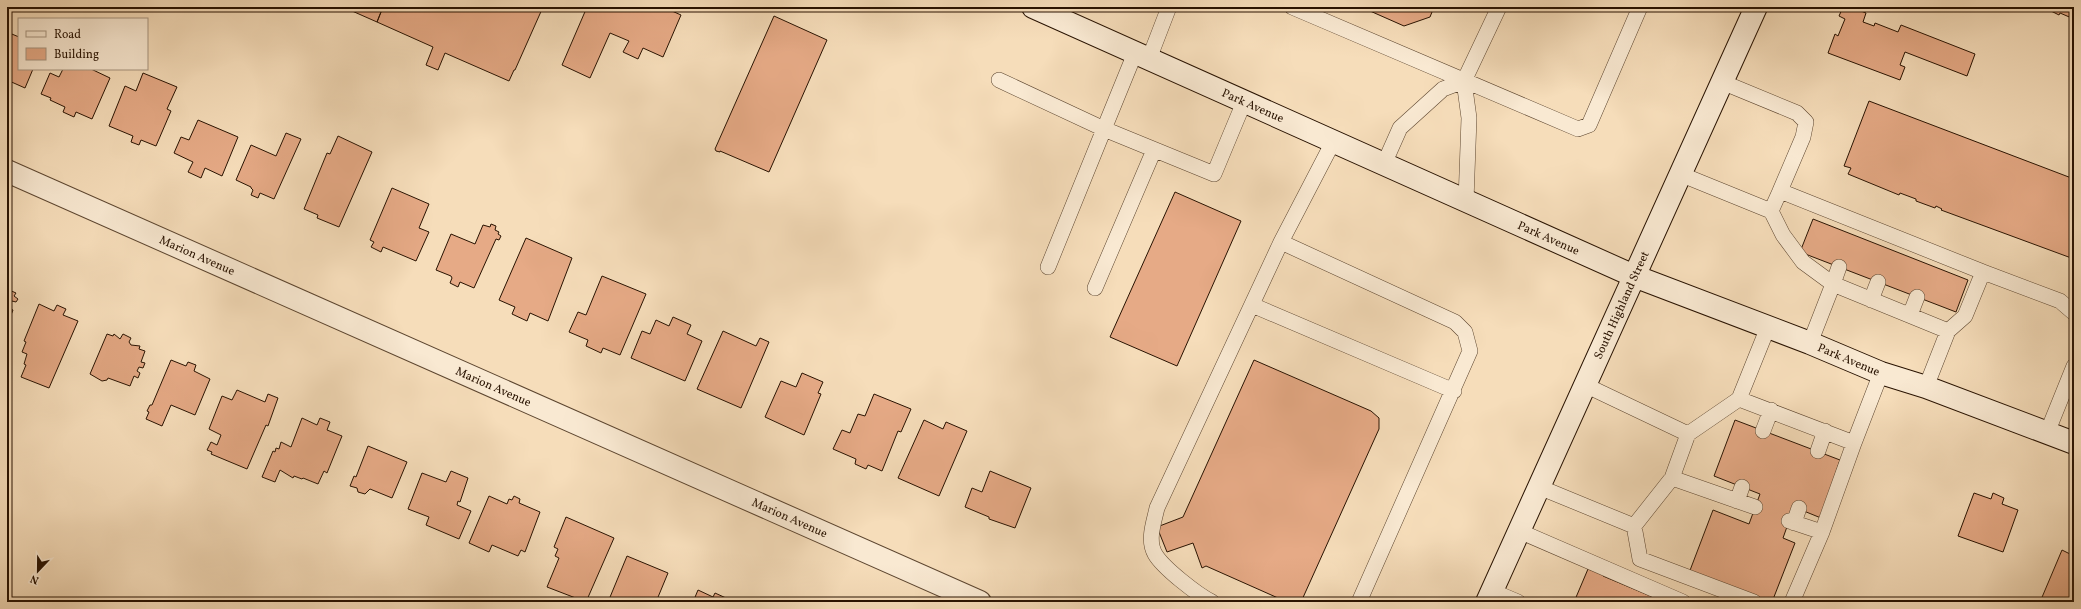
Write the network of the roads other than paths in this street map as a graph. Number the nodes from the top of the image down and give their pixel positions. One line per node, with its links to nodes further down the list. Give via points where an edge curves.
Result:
1 (1034, 7): 7 (main road, Park Avenue)
2 (1168, 7): 8 (lane)
3 (1292, 7): 10 (lane)
4 (1499, 7): 10 (lane)
5 (1640, 7): 10 (lane, via 1589,125 1578,129)
6 (1749, 9): 11 (main road, South Highland Street)
7 (1062, 13): 8 (main road, Park Avenue)
8 (1142, 56): 12 (main road, Park Avenue); 13 (lane)
9 (998, 80): 13 (lane)
10 (1464, 81): 16 (lane, via 1443,89 1400,128); 20 (lane, via 1469,118)
11 (1722, 82): 18 (main road, South Highland Street); 19 (lane, via 1797,113 1806,122 1803,137)
12 (1244, 102): 14 (main road, Park Avenue); 15 (lane, via 1214,174)
13 (1104, 129): 15 (lane); 23 (lane)
14 (1333, 142): 16 (main road, Park Avenue); 22 (lane)
15 (1154, 150): 29 (lane)
16 (1384, 164): 20 (main road, Park Avenue)
17 (7, 171): 60 (main road, Marion Avenue)
18 (1680, 174): 21 (lane); 26 (main road, South Highland Street)
19 (1780, 191): 21 (lane); 25 (lane, via 1854,228 1932,258)
20 (1466, 201): 26 (main road, Park Avenue)
21 (1771, 211): 28 (lane, via 1783,235 1803,262)
22 (1281, 242): 32 (lane); 42 (lane, via 1455,322 1465,332 1470,351)
23 (1048, 267)
24 (1839, 267): 28 (lane)
25 (1983, 272): 33 (lane, via 2060,301); 36 (lane, via 1965,316)
26 (1634, 276): 35 (main road, Park Avenue); 40 (main road, South Highland Street)
27 (1878, 282): 31 (lane)
28 (1833, 284): 31 (lane); 37 (lane)
29 (1095, 288)
30 (1917, 297): 34 (lane)
31 (1871, 300): 34 (lane)
32 (1252, 305): 42 (lane); 61 (lane, via 1157,508 1151,534 1155,554 1176,576)
33 (2074, 313)
34 (1910, 315): 36 (lane)
35 (1768, 327): 37 (main road, Park Avenue); 43 (lane)
36 (1948, 331): 41 (lane)
37 (1810, 343): 39 (main road, Park Avenue)
38 (2074, 366): 47 (lane)
39 (1881, 373): 41 (main road, Park Avenue); 49 (lane)
40 (1585, 385): 48 (lane); 53 (main road, South Highland Street)
41 (1926, 387): 47 (main road, Park Avenue)
42 (1454, 391): 62 (lane)
43 (1739, 399): 44 (lane); 48 (lane)
44 (1771, 410): 45 (lane); 46 (lane)
45 (1763, 431)
46 (1825, 431): 49 (lane); 51 (lane)
47 (2047, 433): 50 (main road, Park Avenue)
48 (1688, 434): 52 (lane)
49 (1854, 443): 58 (lane)
50 (2074, 443)
51 (1818, 451)
52 (1672, 478): 54 (lane, via 1740,494); 56 (lane)
53 (1539, 487): 56 (lane); 57 (main road, South Highland Street)
54 (1755, 507)
55 (1799, 508): 58 (lane, via 1791,522)
56 (1634, 526): 65 (lane, via 1640,559)
57 (1519, 531): 59 (main road, South Highland Street); 64 (lane)
58 (1822, 532): 66 (lane)
59 (1490, 596): 63 (lane)
60 (980, 602)
61 (1212, 602)
62 (1359, 602)
63 (1518, 602)
64 (1683, 602)
65 (1754, 602)
66 (1792, 602)

